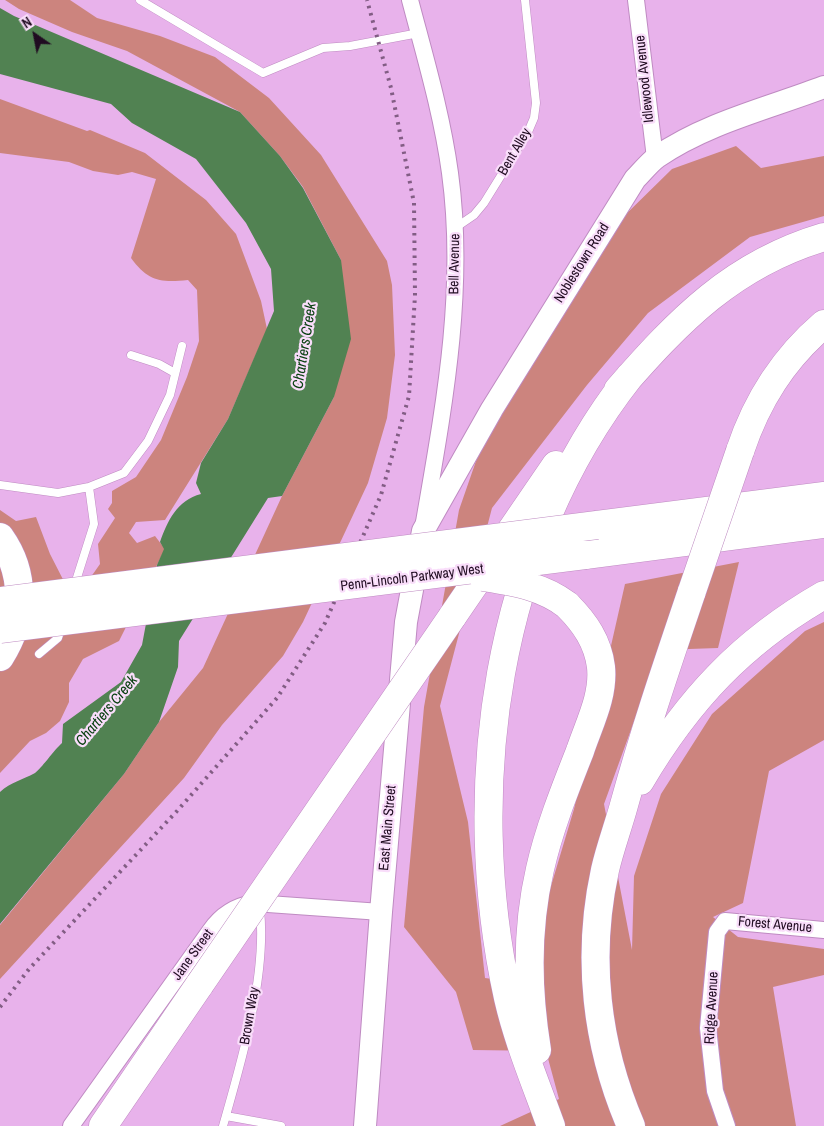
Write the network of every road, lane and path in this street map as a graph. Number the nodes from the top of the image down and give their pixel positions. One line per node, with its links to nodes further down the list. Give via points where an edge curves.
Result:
1 (140, 0): 5 (lane, via 263,73 323,48)
2 (410, 0): 5 (street, Bell Avenue)
3 (525, 0): 8 (lane, Bent Alley, via 536,103 534,118 484,203 474,215)
4 (636, 0): 7 (street, Idlewood Avenue)
5 (419, 33): 8 (street, Bell Avenue, via 440,114)
6 (824, 87): 7 (main road, Noblestown Road, via 706,131)
7 (655, 158): 21 (main road, Noblestown Road, via 635,179 591,249 492,409)
8 (455, 228): 21 (street, Bell Avenue, via 449,375)
9 (824, 237): 14 (highway, via 763,260 720,288 674,328)
10 (824, 324): 31 (highway, bridge, via 795,351 770,383 754,415 641,742)
11 (182, 346): 13 (lane)
12 (131, 355): 13 (lane)
13 (175, 373): 16 (lane, via 170,395 148,441 124,473)
14 (630, 376): 37 (highway, via 593,427 544,523 512,619 498,700 490,799 491,881 496,926 514,1018); 39 (highway, bridge, via 564,454)
15 (0, 485): 16 (lane, via 58,493)
16 (89, 487): 26 (lane, via 94,524)
17 (824, 491): 19 (highway)
18 (824, 496): 19 (highway, Penn-Lincoln Parkway West)
19 (780, 501): 25 (highway, Penn-Lincoln Parkway West, bridge)
20 (824, 524): 23 (highway, Penn-Lincoln Parkway West, bridge)
21 (422, 531): 33 (main road, East Main Street, via 406,622)
22 (0, 537): 30 (highway, bridge, via 15,567 20,605 14,632)
23 (457, 572): 28 (highway, Penn-Lincoln Parkway West, bridge); 37 (highway, bridge, via 531,586 557,598 578,615 598,652 602,681 596,707 540,869 531,925 530,998)
24 (824, 595): 31 (highway, via 778,623 719,673 670,734)
25 (0, 600)
26 (70, 600)
27 (67, 609): 29 (lane, via 58,638)
28 (0, 629)
29 (39, 654)
30 (0, 657)
31 (622, 810): 43 (highway, via 605,870 595,956 598,1011 609,1065)
32 (259, 903): 33 (street, Jane Street); 36 (lane, Brown Way, via 262,928 250,1021); 38 (street, Jane Street, via 234,908 214,924)
33 (381, 912): 42 (main road, East Main Street)
34 (725, 921): 35 (street, Forest Avenue); 44 (street, Ridge Avenue, via 718,932 708,1028 715,1091)
35 (824, 930)
36 (226, 1116): 40 (lane, Brown Way); 41 (lane)
37 (550, 1122)
38 (71, 1126)
39 (103, 1126)
40 (222, 1126)
41 (281, 1126)
42 (365, 1126)
43 (631, 1126)
44 (727, 1126)

